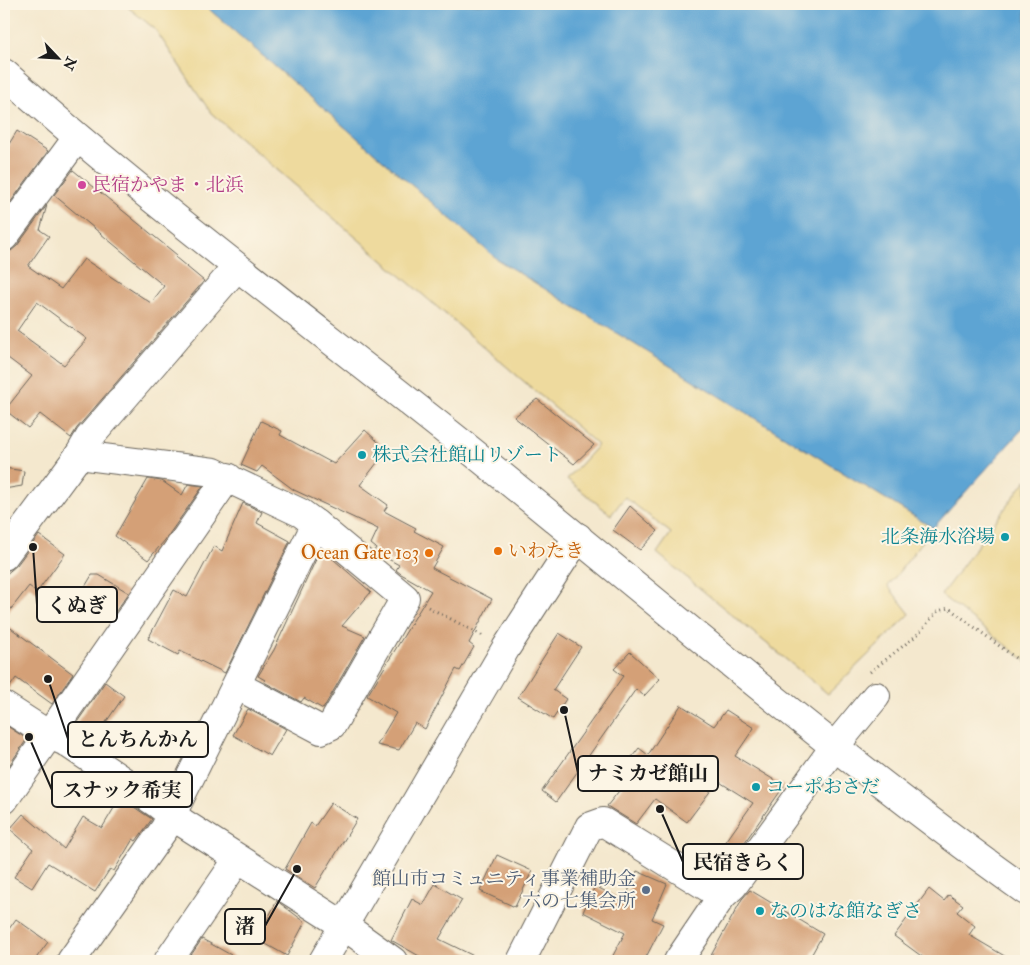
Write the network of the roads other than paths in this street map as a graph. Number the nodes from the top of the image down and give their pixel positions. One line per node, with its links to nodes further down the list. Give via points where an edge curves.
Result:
1 (4, 73): 2 (street)
2 (77, 138): 3 (street); 4 (street)
3 (4, 237)
4 (237, 267): 5 (street, via 89,438); 8 (street)
5 (79, 456): 6 (street, via 214,472); 9 (street)
6 (228, 477): 7 (street, via 301,513); 13 (street)
7 (316, 524): 11 (street); 11 (street, via 405,598 332,725 321,730)
8 (578, 537): 14 (street); 20 (street, via 506,648)
9 (4, 556)
10 (872, 685): 14 (street)
11 (238, 686): 16 (street)
12 (4, 706): 13 (street)
13 (49, 735): 15 (street); 16 (street, via 64,741)
14 (835, 746): 18 (street); 19 (street, via 733,886)
15 (4, 800)
16 (172, 815): 17 (street); 21 (street)
17 (238, 859): 20 (street); 22 (street)
18 (1026, 891)
19 (722, 896): 25 (street, via 603,822 589,827); 26 (street)
20 (343, 925): 23 (street); 24 (street)
21 (71, 961)
22 (168, 961)
23 (323, 961)
24 (393, 961)
25 (521, 961)
26 (678, 961)

